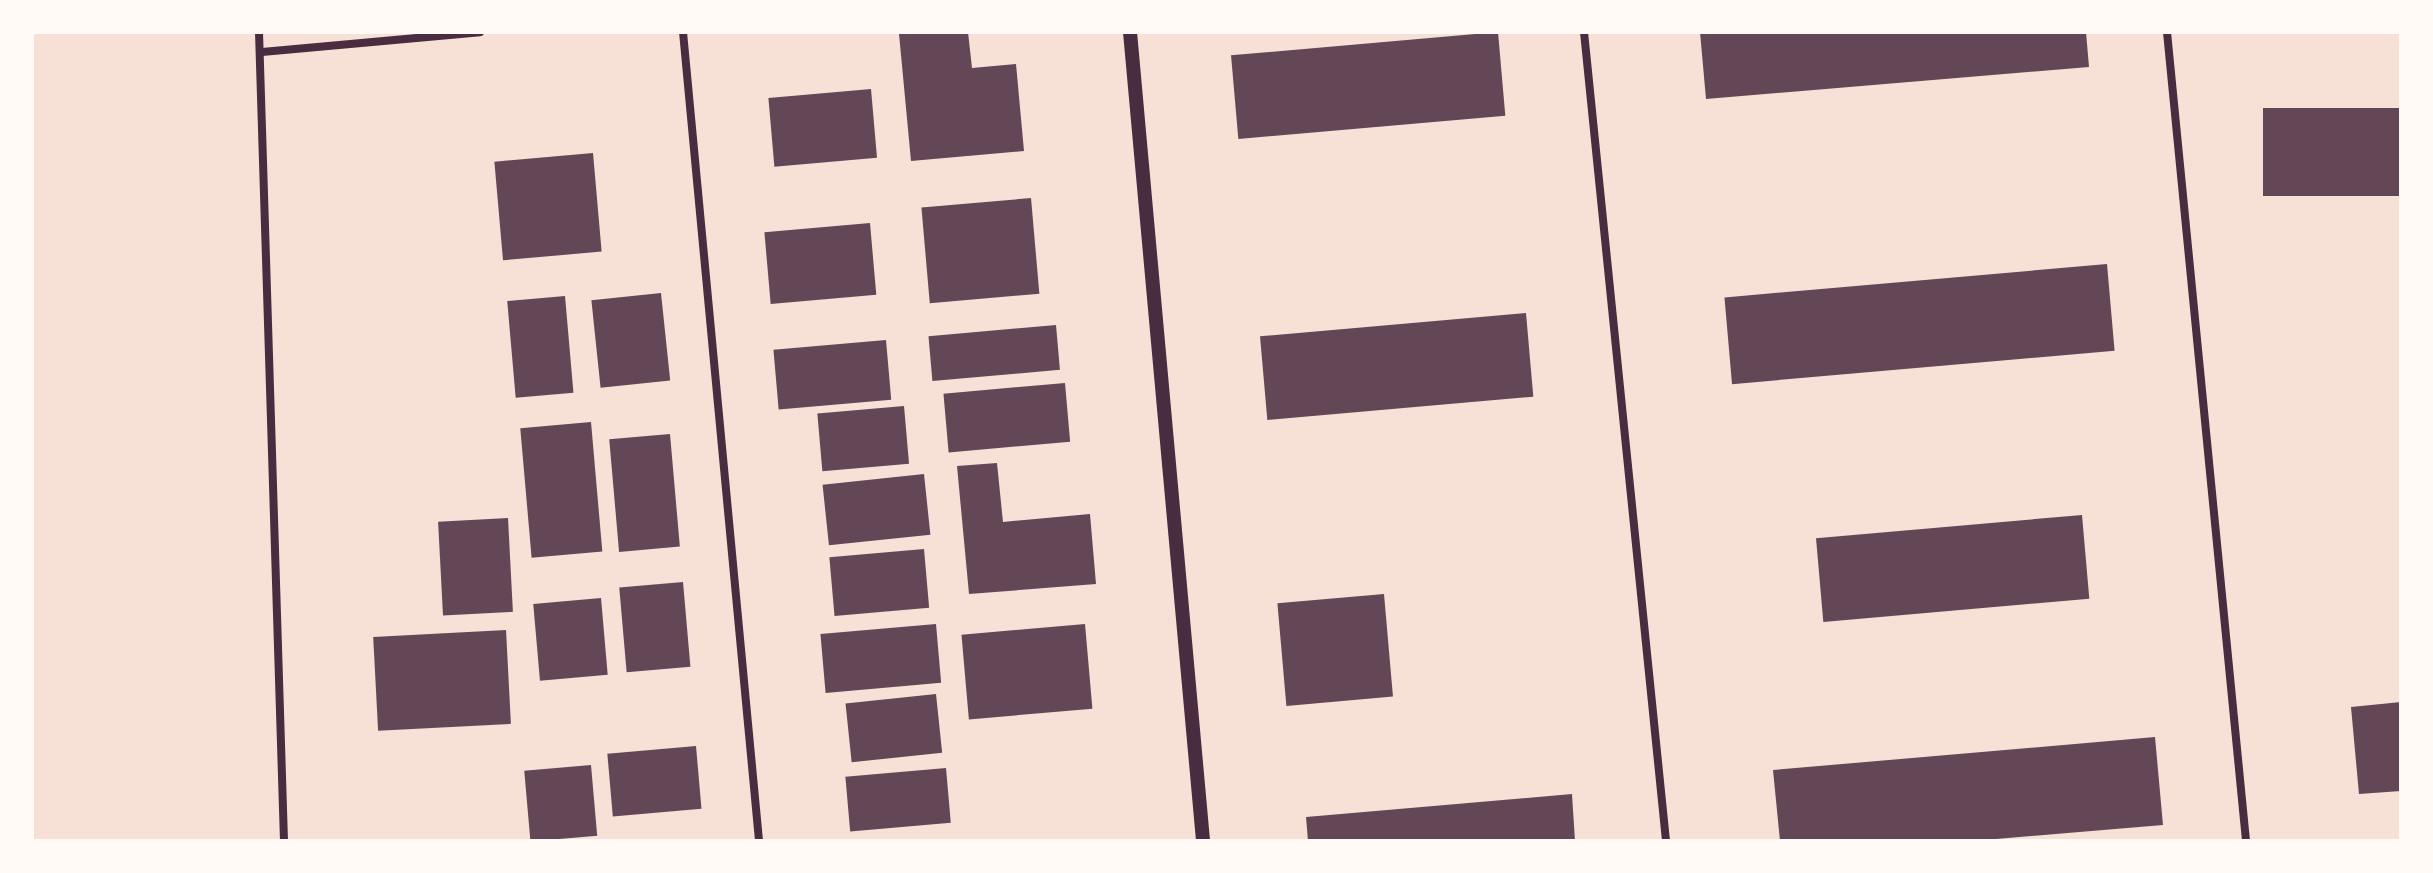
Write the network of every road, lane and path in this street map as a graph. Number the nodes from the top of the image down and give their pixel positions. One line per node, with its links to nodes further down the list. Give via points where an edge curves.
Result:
1 (259, 32): 7 (street)
2 (480, 32): 7 (street)
3 (683, 32): 9 (street)
4 (1130, 32): 10 (street)
5 (1584, 32): 11 (street)
6 (2167, 32): 12 (street)
7 (262, 52): 8 (street)
8 (284, 841)
9 (759, 841)
10 (1203, 841)
11 (1666, 841)
12 (2246, 841)

